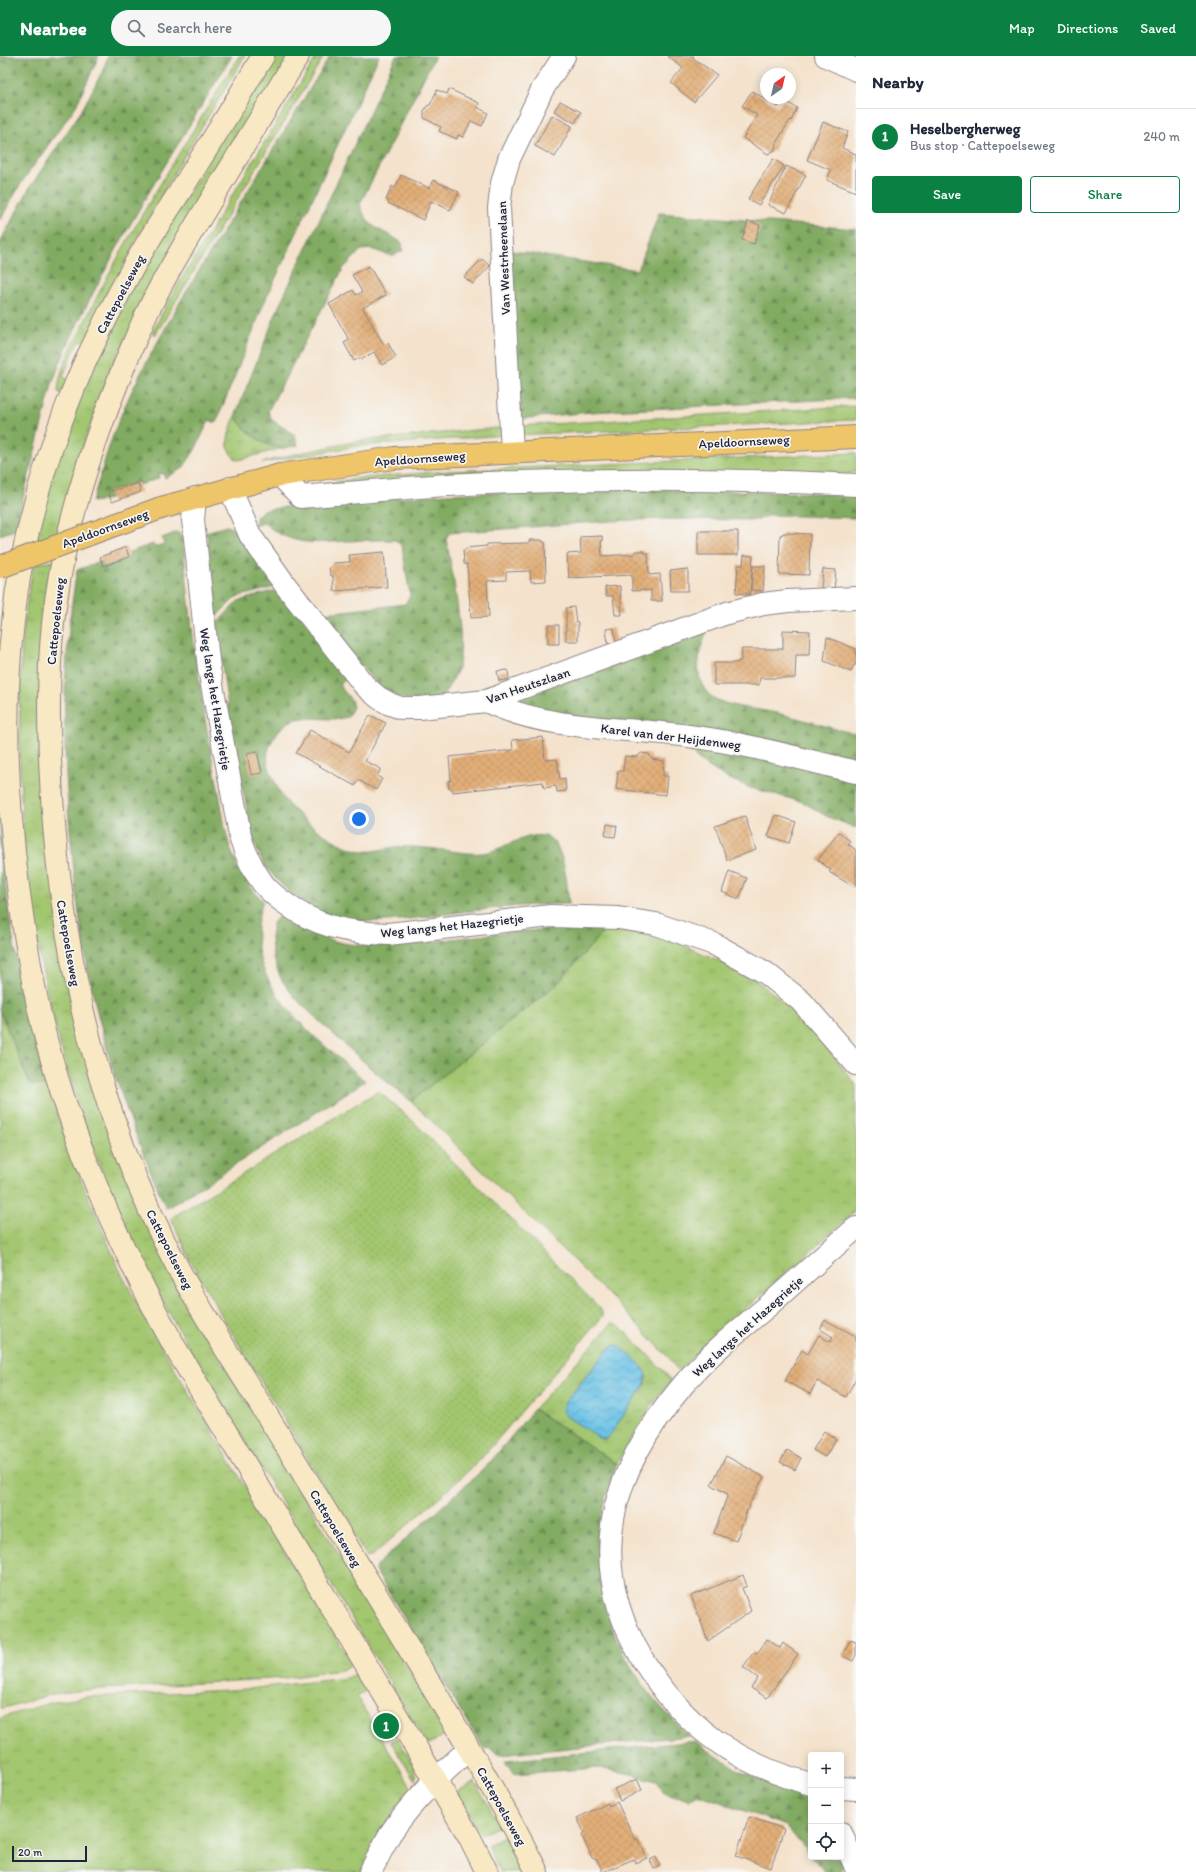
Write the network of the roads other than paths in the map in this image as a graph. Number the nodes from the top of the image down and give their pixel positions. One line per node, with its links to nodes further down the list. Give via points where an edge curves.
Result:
1 (263, 56): 13 (street, Cattepoelseweg, via 139,257 85,364 47,462)
2 (298, 56): 12 (street, Cattepoelseweg, via 168,272 139,330 97,436)
3 (564, 56): 7 (street, Van Westrheenelaan, via 542,90 508,159 502,183 499,208)
4 (826, 56): 5 (street)
5 (856, 70)
6 (856, 437): 7 (main road, Apeldoornseweg)
7 (512, 452): 8 (main road, Apeldoornseweg, via 394,458)
8 (280, 475): 9 (street, via 301,497 505,483 703,481); 10 (main road, Apeldoornseweg)
9 (856, 485)
10 (230, 488): 11 (main road, Apeldoornseweg); 16 (street, Van Heutszlaan, via 250,535 286,586 365,686 379,698 401,708)
11 (195, 498): 14 (main road, Apeldoornseweg, bridge); 18 (street, Weg langs het Hazegrietje, via 193,520 209,669 241,840 260,880 275,895 293,910 323,925 365,933 388,934 551,916 618,918 656,924 714,944 766,973 801,1001)
12 (66, 546): 13 (street); 20 (street, Cattepoelseweg, via 50,644 50,734 59,886 84,1021 113,1118 154,1219 178,1267 231,1360 287,1447)
13 (24, 553): 21 (street, Cattepoelseweg, via 12,623 8,688 13,847 34,991 72,1122 110,1221 141,1286 176,1349)
14 (0, 567)
15 (856, 598): 16 (street, Van Heutszlaan, via 788,601 727,613)
16 (486, 701): 17 (street, Karel van der Heijdenweg, via 505,710 550,722 724,741)
17 (856, 772)
18 (856, 1064)
19 (856, 1228): 22 (street, Weg langs het Hazegrietje, via 724,1343 676,1394 642,1444 623,1482 609,1546 612,1581 624,1624 650,1671 676,1706 730,1752 775,1773)
20 (469, 1749): 21 (street); 29 (street, Cattepoelseweg, via 505,1809)
21 (435, 1779): 27 (street, via 390,1835); 28 (street, Cattepoelseweg, via 470,1838)
22 (808, 1783)
23 (844, 1788): 24 (street)
24 (856, 1789)
25 (844, 1840): 26 (street)
26 (856, 1868)
27 (370, 1872)
28 (486, 1872)
29 (537, 1872)

